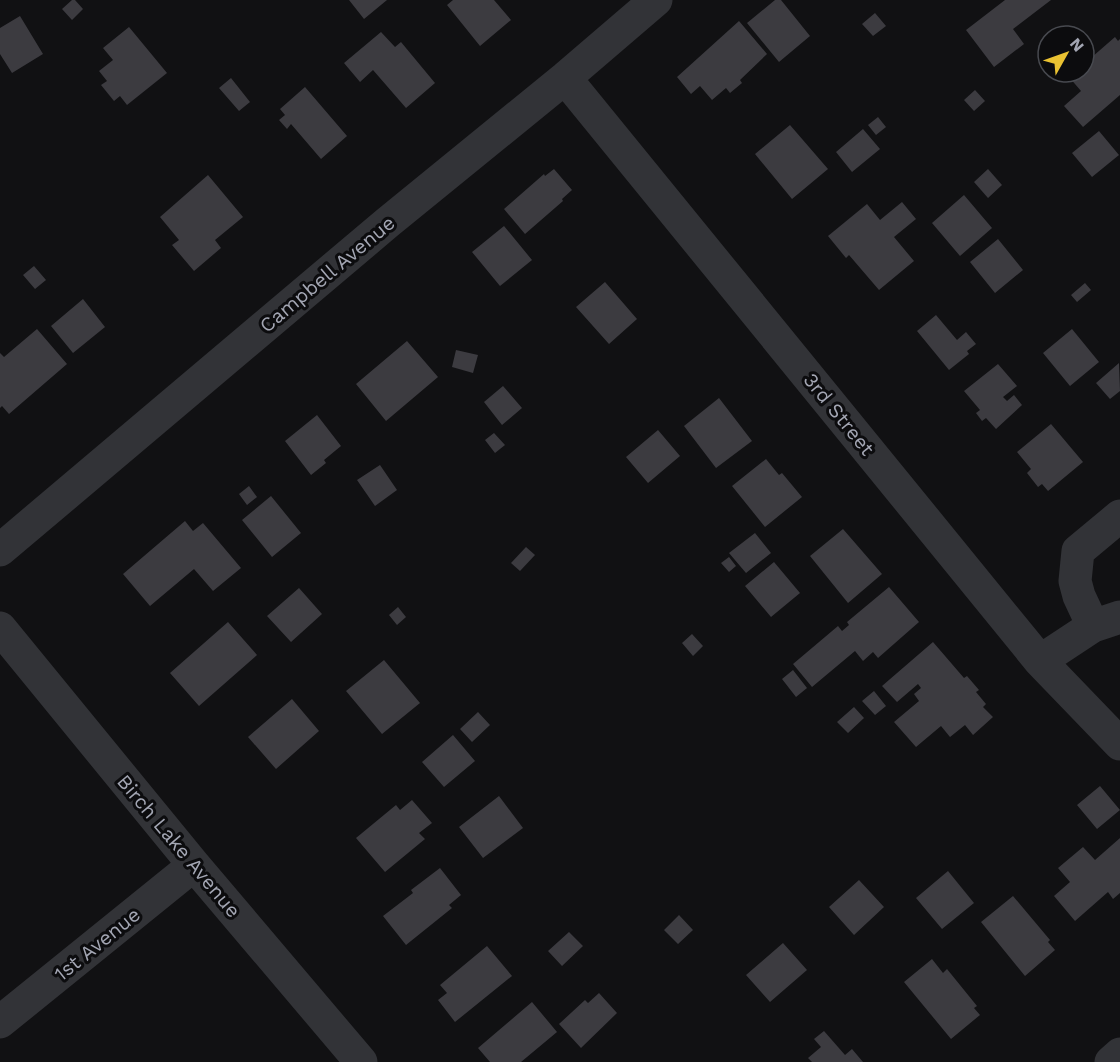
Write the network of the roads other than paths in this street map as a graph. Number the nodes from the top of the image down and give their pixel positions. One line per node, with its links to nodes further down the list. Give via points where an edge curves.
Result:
1 (656, 0): 2 (street, Campbell Avenue)
2 (565, 78): 4 (street, Campbell Avenue); 7 (street, 3rd Street)
3 (1120, 516): 5 (street, via 1078,551 1075,581 1079,596)
4 (0, 550)
5 (1106, 621): 7 (street)
6 (0, 627): 9 (street, Birch Lake Avenue)
7 (1040, 661): 8 (street, 3rd Street)
8 (1120, 744)
9 (194, 865): 10 (street, 1st Avenue); 12 (street, Birch Lake Avenue)
10 (0, 1022)
11 (1120, 1054): 13 (street)
12 (362, 1062)
13 (1111, 1062)

